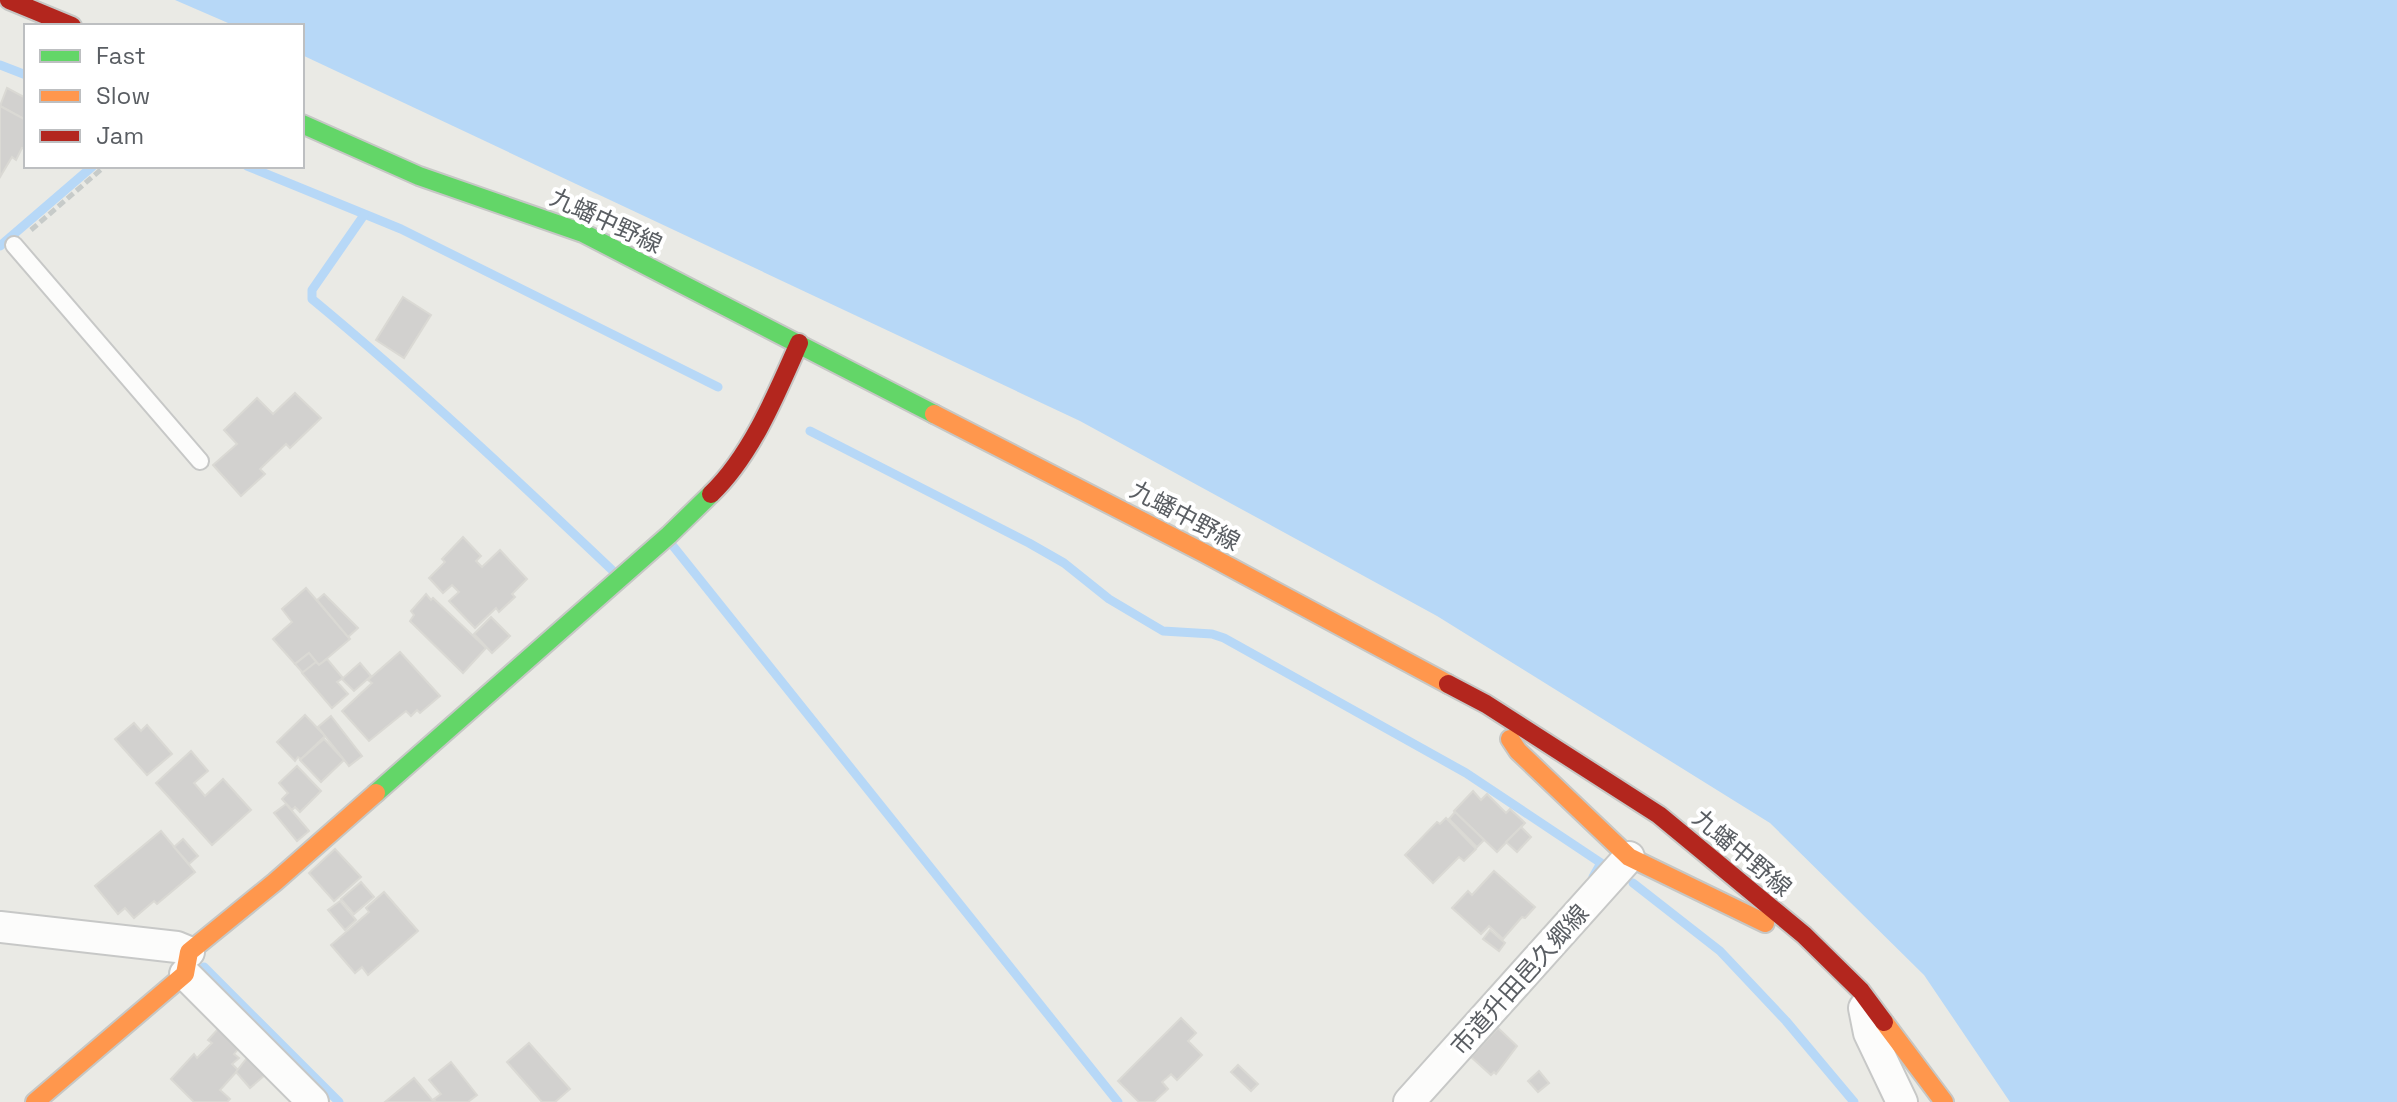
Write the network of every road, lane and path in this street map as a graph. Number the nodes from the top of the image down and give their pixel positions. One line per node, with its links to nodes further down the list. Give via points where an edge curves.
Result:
1 (9, 0): 2 (main road)
2 (67, 24)
3 (304, 125): 6 (main road, 九蟠中野線, via 419,176 583,233)
4 (103, 168): 5 (path)
5 (14, 245): 7 (lane)
6 (799, 343): 8 (main road, 九蟠中野線); 12 (main road, via 769,410 725,481)
7 (200, 461)
8 (1486, 704): 9 (main road, via 1518,751); 11 (main road, 九蟠中野線, via 1659,815)
9 (1629, 857): 11 (main road, via 1759,922); 16 (street, 市道升田邑久郷線)
10 (0, 927): 12 (street, via 177,947)
11 (1804, 935): 13 (main road, 九蟠中野線)
12 (187, 963): 14 (main road, via 177,979); 15 (street)
13 (1861, 991): 17 (street, via 1869,1033); 18 (main road, 九蟠中野線)
14 (35, 1102)
15 (313, 1102)
16 (1409, 1102)
17 (1902, 1102)
18 (1944, 1102)

